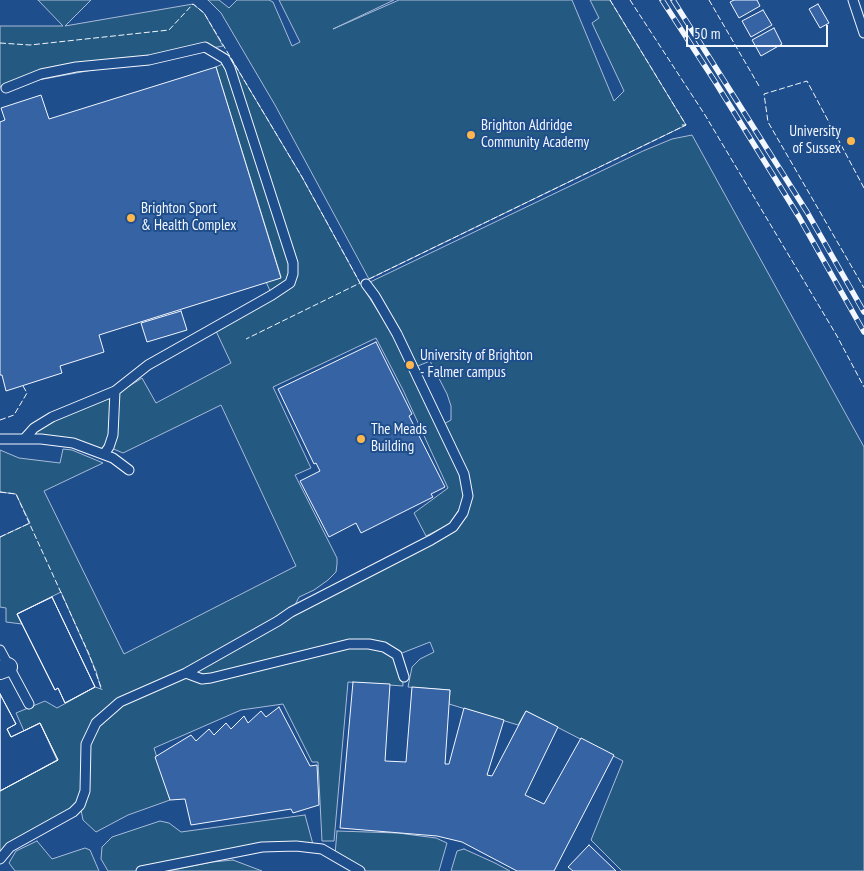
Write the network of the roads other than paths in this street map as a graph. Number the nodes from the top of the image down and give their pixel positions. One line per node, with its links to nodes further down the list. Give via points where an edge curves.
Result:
1 (853, 0): 2 (lane)
2 (864, 33)
3 (6, 88): 5 (lane, via 41,74 149,60 205,47 225,59 230,68 293,263 290,283 148,365)
4 (366, 284): 12 (lane, via 397,334 442,424 464,474 467,505 453,527 291,612)
5 (115, 391): 6 (lane, via 52,417); 8 (lane, via 114,428)
6 (25, 438): 7 (lane); 8 (lane, via 72,443)
7 (0, 439)
8 (104, 454): 9 (lane)
9 (129, 470)
10 (0, 650): 11 (lane)
11 (4, 668): 14 (lane)
12 (186, 673): 13 (lane, via 202,679 212,678 349,644 369,644 384,647 397,655); 15 (lane, via 120,702 98,720 86,744 85,791 80,805 10,847)
13 (404, 677)
14 (29, 704)
15 (0, 859)
16 (141, 871): 17 (lane, via 262,847 296,846 322,849)
17 (360, 871)

